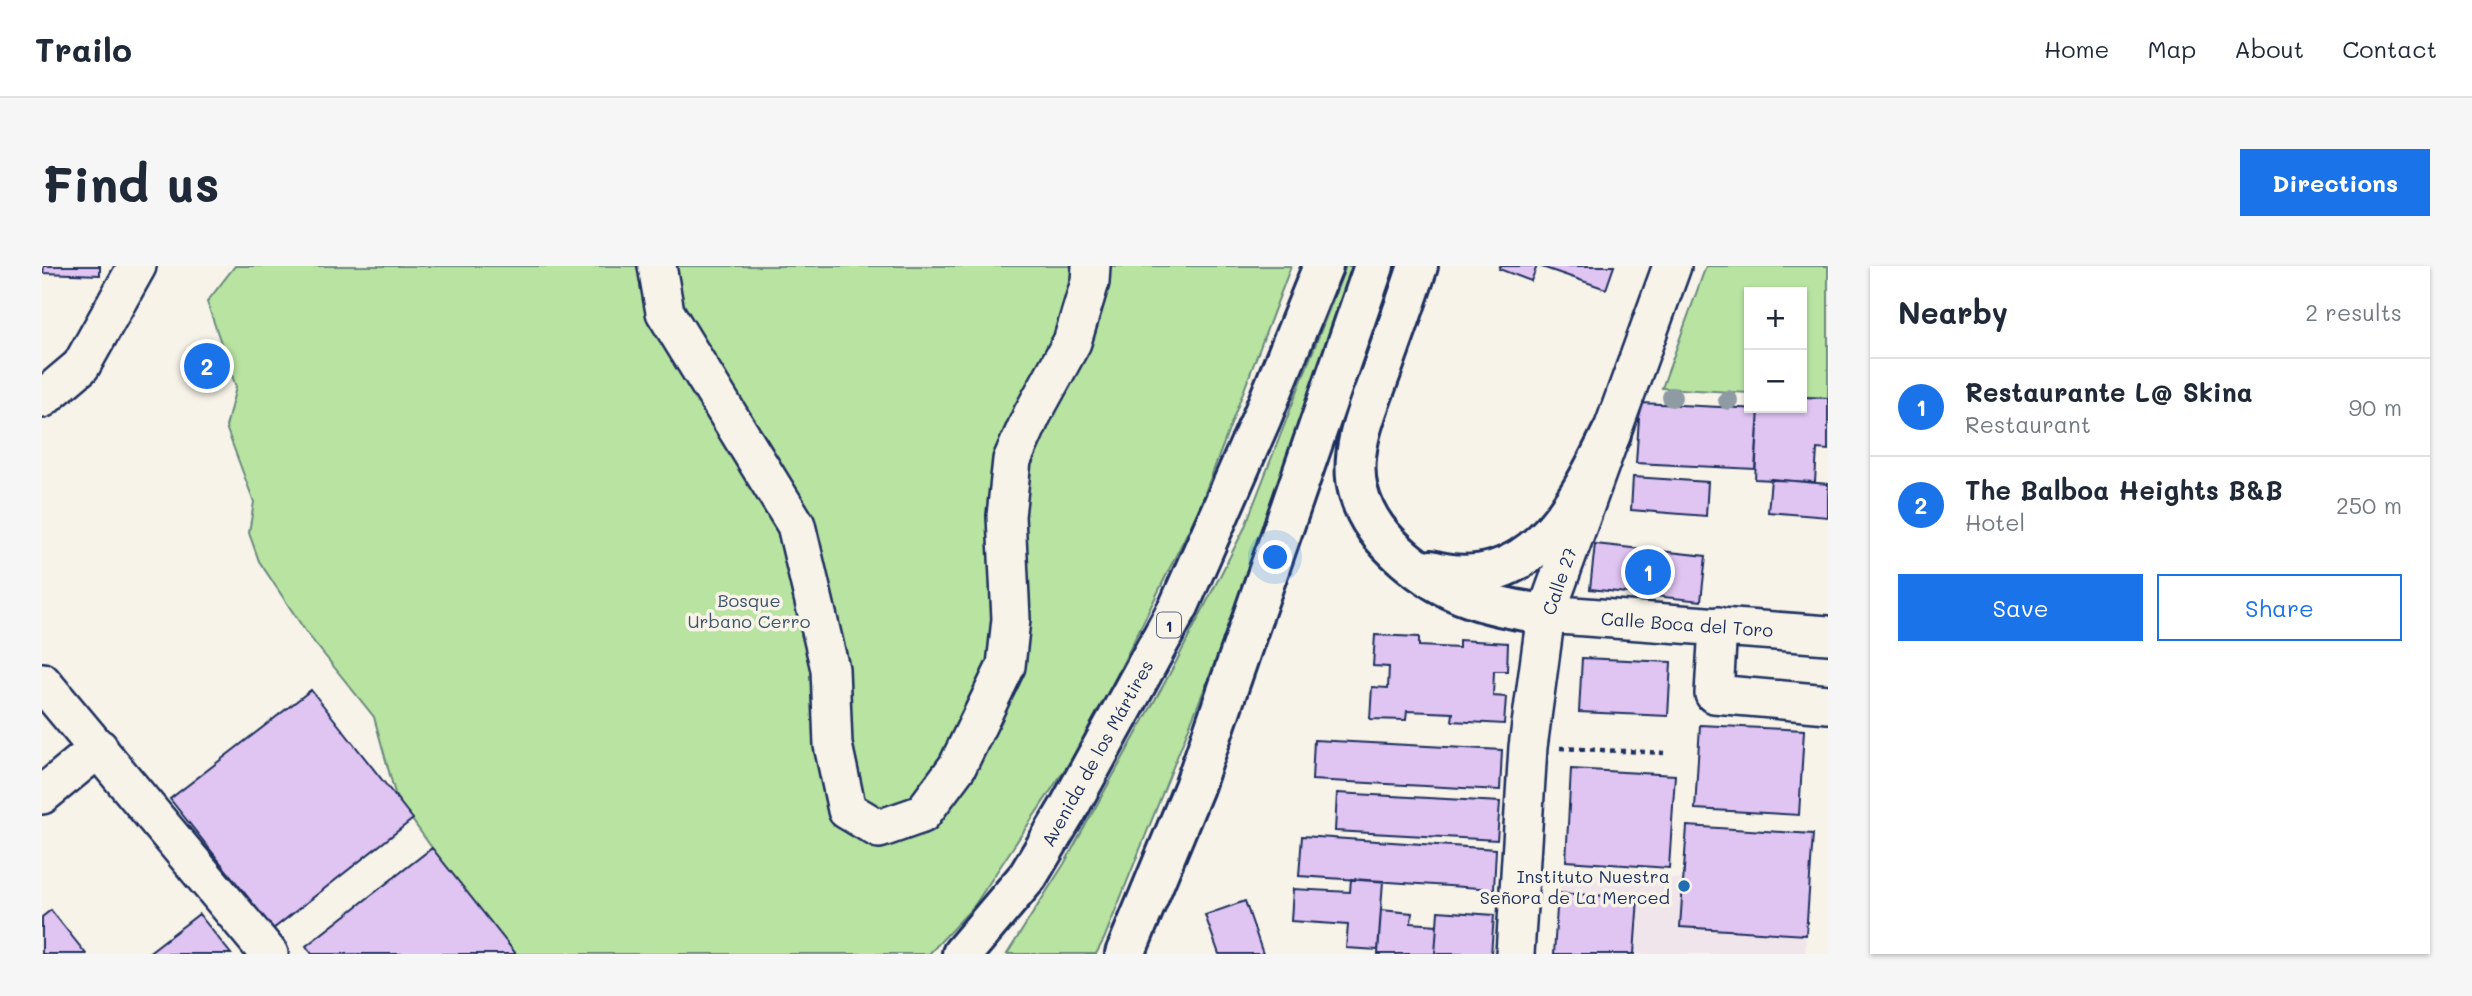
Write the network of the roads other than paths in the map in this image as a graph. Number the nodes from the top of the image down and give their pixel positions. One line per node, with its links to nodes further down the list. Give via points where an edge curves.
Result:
1 (137, 266): 8 (street, via 81,366)
2 (657, 266): 3 (street, via 665,312 796,525 830,669 833,746 847,810 879,829 922,814 957,767 1006,666 1011,619 1006,516 1012,460 1072,342)
3 (1091, 266)
4 (1323, 266): 18 (highway, Avenida de los Mártires / 1, via 1179,606)
5 (1374, 266): 22 (highway, via 1194,787)
6 (1418, 266): 10 (highway, via 1362,429 1356,470 1357,488 1370,520)
7 (1672, 266): 9 (street, Calle 27)
8 (42, 399)
9 (1611, 434): 10 (highway, via 1563,518 1512,564 1467,576 1429,570); 11 (street, Calle 27)
10 (1405, 559): 11 (highway, via 1457,594 1512,610)
11 (1546, 614): 12 (street, Calle Boca del Toro); 23 (street, Calle 27, via 1528,747)
12 (1718, 626): 13 (street, Calle Boca del Toro); 15 (street, via 1714,694)
13 (1828, 635)
14 (42, 682): 16 (street)
15 (1828, 704)
16 (99, 748): 17 (street); 19 (street)
17 (42, 795)
18 (1028, 876): 20 (highway, Avenida de los Mártires / 1); 21 (highway)
19 (269, 954)
20 (962, 954)
21 (982, 954)
22 (1125, 954)
23 (1514, 954)

